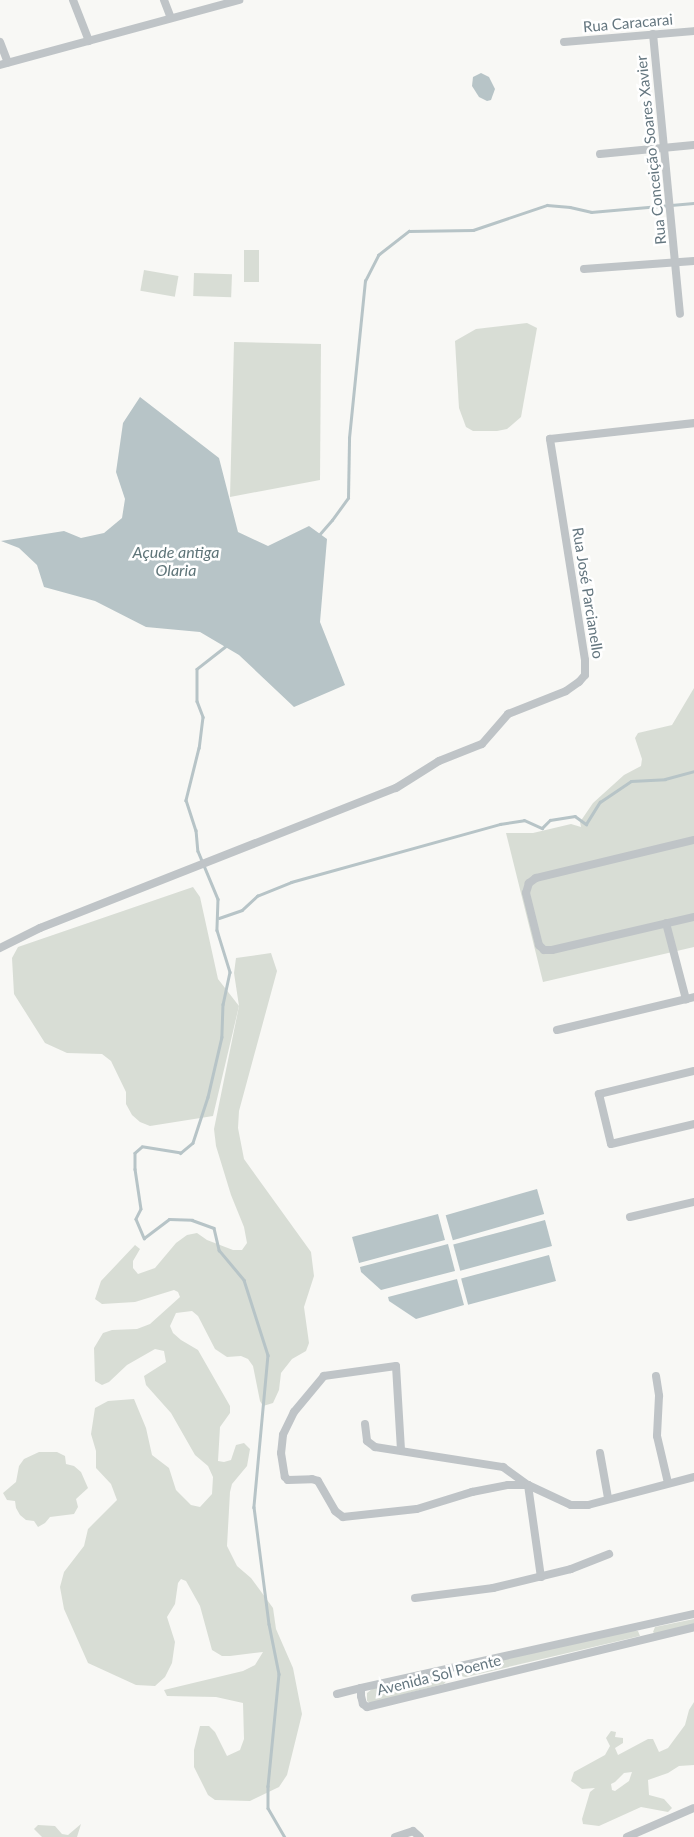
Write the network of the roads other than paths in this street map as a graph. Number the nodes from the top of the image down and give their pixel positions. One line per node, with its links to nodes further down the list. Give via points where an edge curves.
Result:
1 (73, 0): 7 (street)
2 (164, 0): 4 (street)
3 (239, 0): 4 (street)
4 (171, 18): 7 (street)
5 (694, 31): 6 (street, Rua Caracarai)
6 (654, 34): 9 (street, Rua Caracarai); 12 (street, Rua Conceição Soares Xavier)
7 (89, 41): 10 (street)
8 (0, 42): 10 (street)
9 (564, 42)
10 (4, 64)
11 (694, 145): 12 (street)
12 (664, 148): 13 (street); 15 (street, Rua Conceição Soares Xavier)
13 (600, 154)
14 (694, 261): 15 (street)
15 (676, 262): 16 (street); 17 (street, Rua Conceição Soares Xavier)
16 (584, 269)
17 (680, 314)
18 (694, 423): 22 (street, Rua José Parcianello, via 550,439 585,660 585,675 579,682 566,691 508,714 482,744 438,761 396,788 40,928)
19 (694, 840): 21 (street, via 536,878 529,883 526,893 539,945 544,950)
20 (694, 917): 21 (street)
21 (666, 923): 23 (street)
22 (0, 948)
23 (690, 998): 24 (street)
24 (557, 1030)
25 (694, 1071): 26 (street, via 599,1094 611,1144)
26 (694, 1124)
27 (694, 1202): 28 (street)
28 (630, 1218)
29 (656, 1376): 34 (street, via 659,1396 657,1436)
30 (366, 1424): 31 (street, via 370,1445)
31 (402, 1450): 35 (street, via 503,1466); 35 (street, via 396,1366 324,1376 294,1412 281,1453 285,1477 288,1480 318,1481 335,1511 343,1517 417,1509 472,1492)
32 (600, 1453): 36 (street)
33 (694, 1476): 34 (street)
34 (668, 1483): 36 (street)
35 (528, 1485): 36 (street, via 571,1505 588,1505); 38 (street)
36 (608, 1498)
37 (609, 1554): 38 (street)
38 (541, 1577): 39 (street, via 493,1588)
39 (415, 1598)
40 (694, 1614): 41 (street, Avenida Sol Poente)
41 (647, 1624): 43 (street); 44 (street, Avenida Sol Poente)
42 (694, 1627): 43 (street, Avenida Sol Poente)
43 (649, 1638): 45 (street, Avenida Sol Poente)
44 (453, 1668): 45 (street); 46 (street, Avenida Sol Poente)
45 (458, 1684): 46 (street, Avenida Sol Poente, via 366,1706)
46 (361, 1688): 47 (street)
47 (337, 1694)
48 (694, 1808): 51 (street)
49 (395, 1837): 50 (street, via 413,1831)
50 (420, 1837)
51 (627, 1837)

